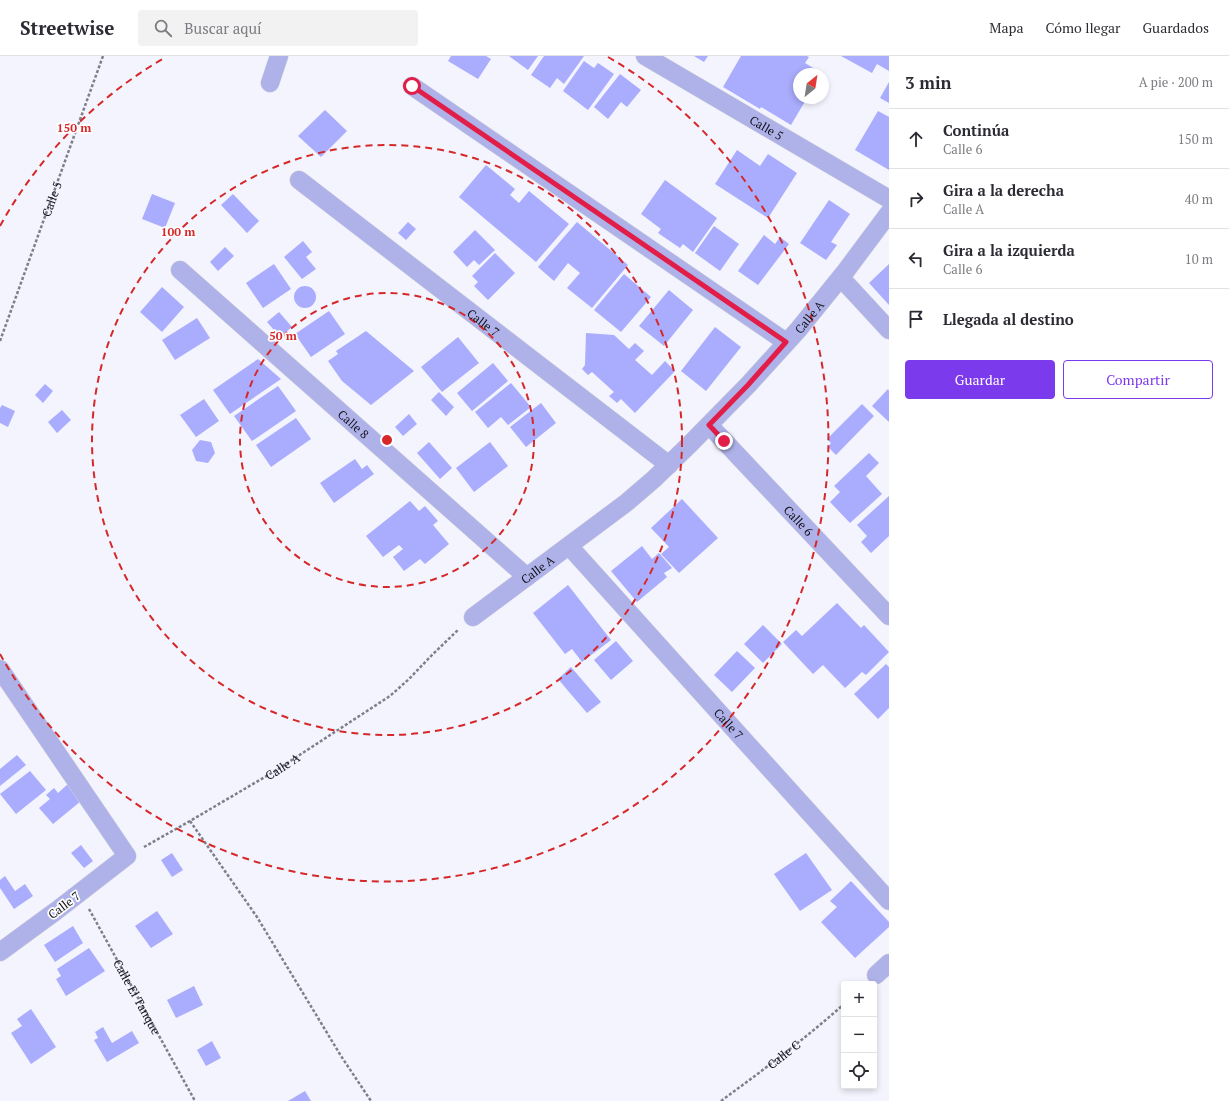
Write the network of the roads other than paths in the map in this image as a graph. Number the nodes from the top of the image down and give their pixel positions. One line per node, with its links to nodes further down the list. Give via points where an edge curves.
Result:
1 (279, 56): 3 (street)
2 (645, 56): 6 (street, Calle 5)
3 (270, 83)
4 (412, 86): 11 (street)
5 (298, 180): 13 (street, Calle 7)
6 (889, 199)
7 (889, 213): 9 (street, Calle A)
8 (180, 270): 15 (street, Calle 8)
9 (840, 278): 10 (street); 11 (street, Calle A)
10 (889, 330)
11 (786, 342): 12 (street, Calle A)
12 (709, 425): 13 (street, Calle A); 16 (street, Calle 6)
13 (669, 465): 14 (street, Calle A, via 626,503)
14 (569, 546): 15 (street, Calle A); 19 (street, Calle 7)
15 (527, 577): 17 (street, Calle A)
16 (889, 616)
17 (473, 617)
18 (0, 669): 20 (street, Calle 7, via 127,856)
19 (889, 901)
20 (0, 952)
21 (889, 963): 22 (street)
22 (876, 975)

